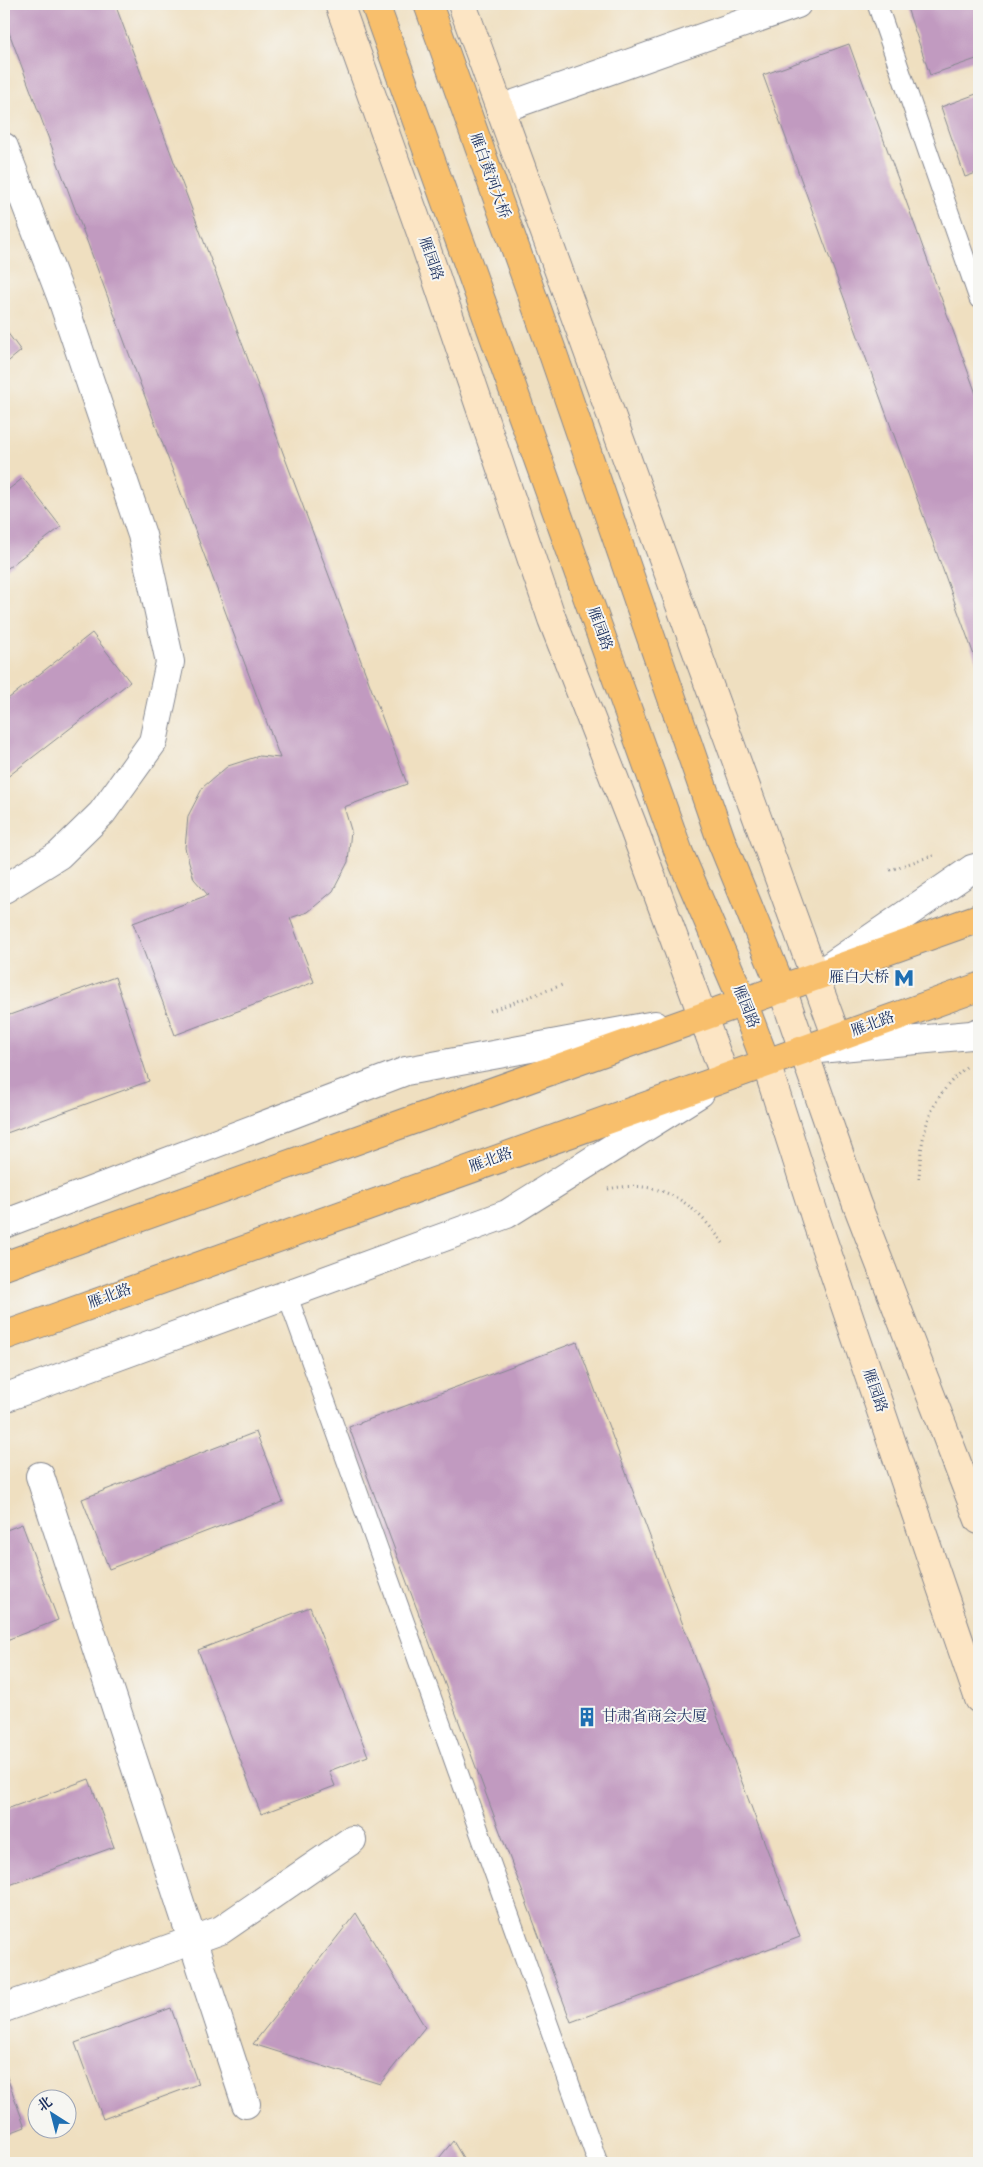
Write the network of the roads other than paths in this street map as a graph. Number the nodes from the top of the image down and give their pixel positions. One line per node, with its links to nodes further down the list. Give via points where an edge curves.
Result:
1 (339, 4): 17 (main road, 雁园路, via 421,232 552,619 632,824)
2 (375, 4): 16 (main road, 雁园路, via 679,853)
3 (428, 4): 15 (main road, 雁白黄河大桥, via 721,840)
4 (462, 4): 7 (main road)
5 (797, 4): 7 (street)
6 (877, 4): 9 (lane)
7 (500, 109): 13 (main road)
8 (4, 147): 11 (street, via 62,299 142,535 170,662 152,742 102,814 59,855)
9 (979, 299)
10 (979, 867): 13 (street)
11 (4, 889)
12 (979, 918): 13 (main road)
13 (815, 977): 15 (main road); 19 (main road)
14 (979, 987): 19 (main road, 雁北路)
15 (782, 989): 16 (main road); 20 (main road)
16 (743, 1002): 17 (main road); 21 (main road, 雁园路)
17 (701, 1017): 22 (main road, 雁园路); 23 (street, via 406,1071); 24 (main road)
18 (979, 1032): 20 (street)
19 (837, 1038): 20 (main road, 雁北路)
20 (803, 1050): 21 (main road, 雁北路); 29 (main road, via 856,1202)
21 (766, 1063): 22 (main road, 雁北路); 30 (main road, 雁园路)
22 (725, 1077): 25 (street, via 507,1214); 26 (main road, 雁北路)
23 (4, 1224)
24 (4, 1266)
25 (287, 1294): 27 (street); 35 (lane)
26 (4, 1336)
27 (4, 1398)
28 (40, 1476): 32 (street)
29 (979, 1520)
30 (979, 1699)
31 (352, 1840): 32 (street, via 221,1930)
32 (192, 1940): 33 (street); 34 (street)
33 (4, 2008)
34 (246, 2104)
35 (598, 2163)

